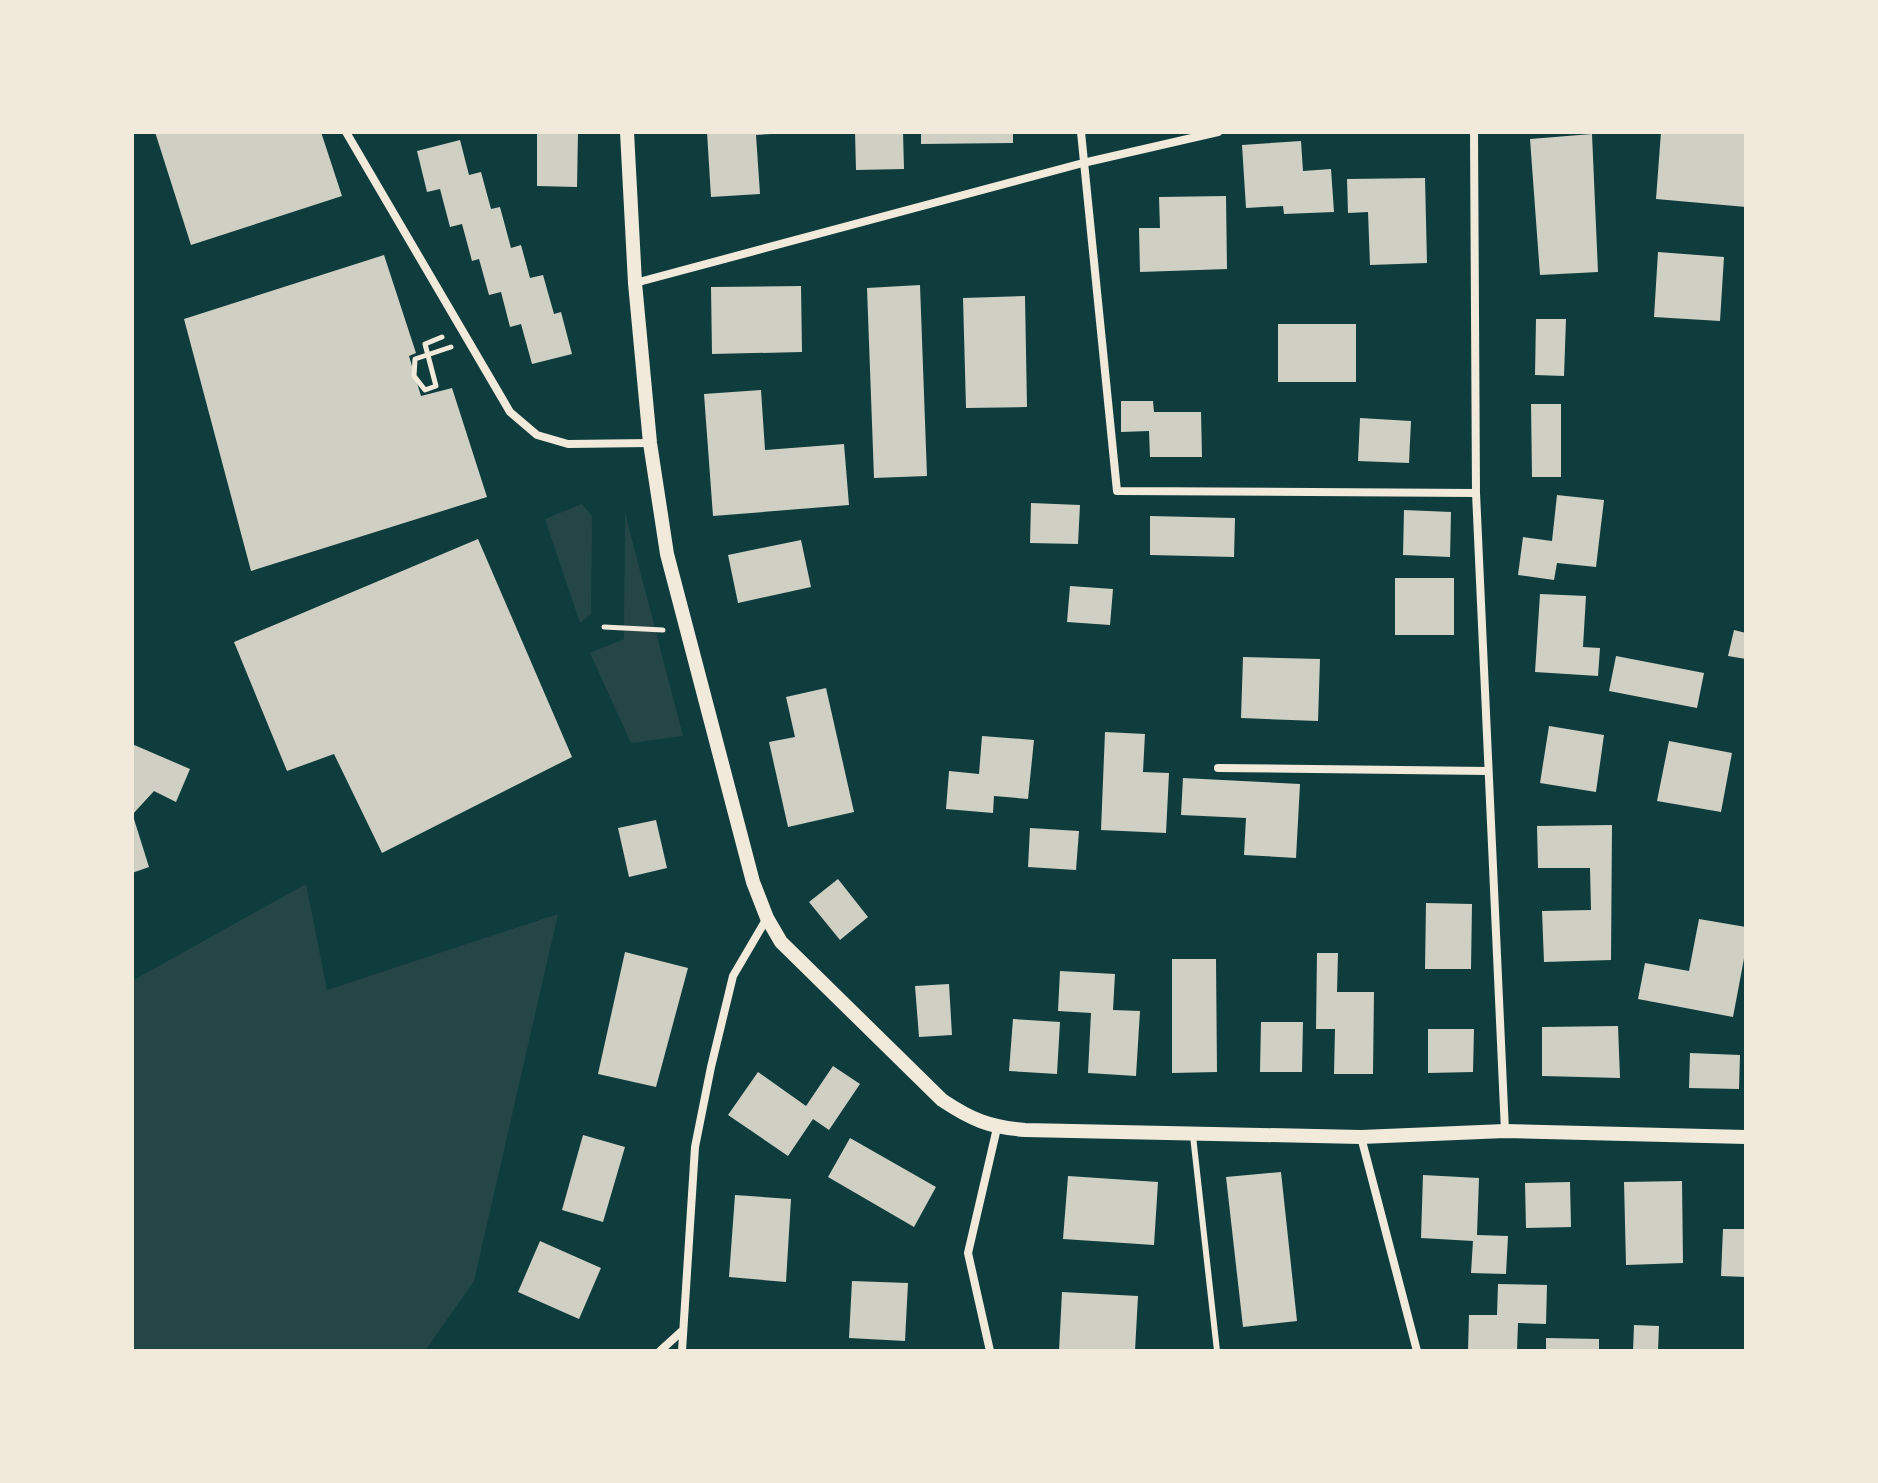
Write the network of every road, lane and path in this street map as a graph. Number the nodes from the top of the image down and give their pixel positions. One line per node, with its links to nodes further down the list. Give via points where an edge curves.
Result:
1 (346, 132): 8 (street)
2 (627, 132): 7 (street)
3 (1081, 132): 6 (street)
4 (1218, 132): 6 (street)
5 (1474, 132): 12 (street)
6 (1083, 163): 7 (street); 12 (street, via 1117,491)
7 (635, 283): 11 (street)
8 (461, 329): 9 (street); 10 (path, via 425,344)
9 (468, 341): 10 (path); 11 (street, via 510,412 537,435 568,444)
10 (426, 356): 10 (path, via 436,386 425,390 414,376 415,359)
11 (650, 443): 14 (street, via 667,554)
12 (1476, 493): 16 (street)
13 (604, 627): 14 (path)
14 (687, 631): 17 (street)
15 (1218, 768): 16 (street)
16 (1488, 771): 19 (street)
17 (767, 918): 18 (street, via 781,942 942,1100); 23 (street, via 733,976 711,1067 695,1147)
18 (997, 1128): 20 (street); 26 (street, via 968,1253)
19 (1505, 1131): 21 (street); 22 (street)
20 (1193, 1134): 21 (street); 27 (lane)
21 (1361, 1137): 28 (street)
22 (1746, 1137)
23 (682, 1331): 24 (street); 25 (street)
24 (660, 1351)
25 (682, 1351)
26 (990, 1351)
27 (1217, 1351)
28 (1417, 1351)

